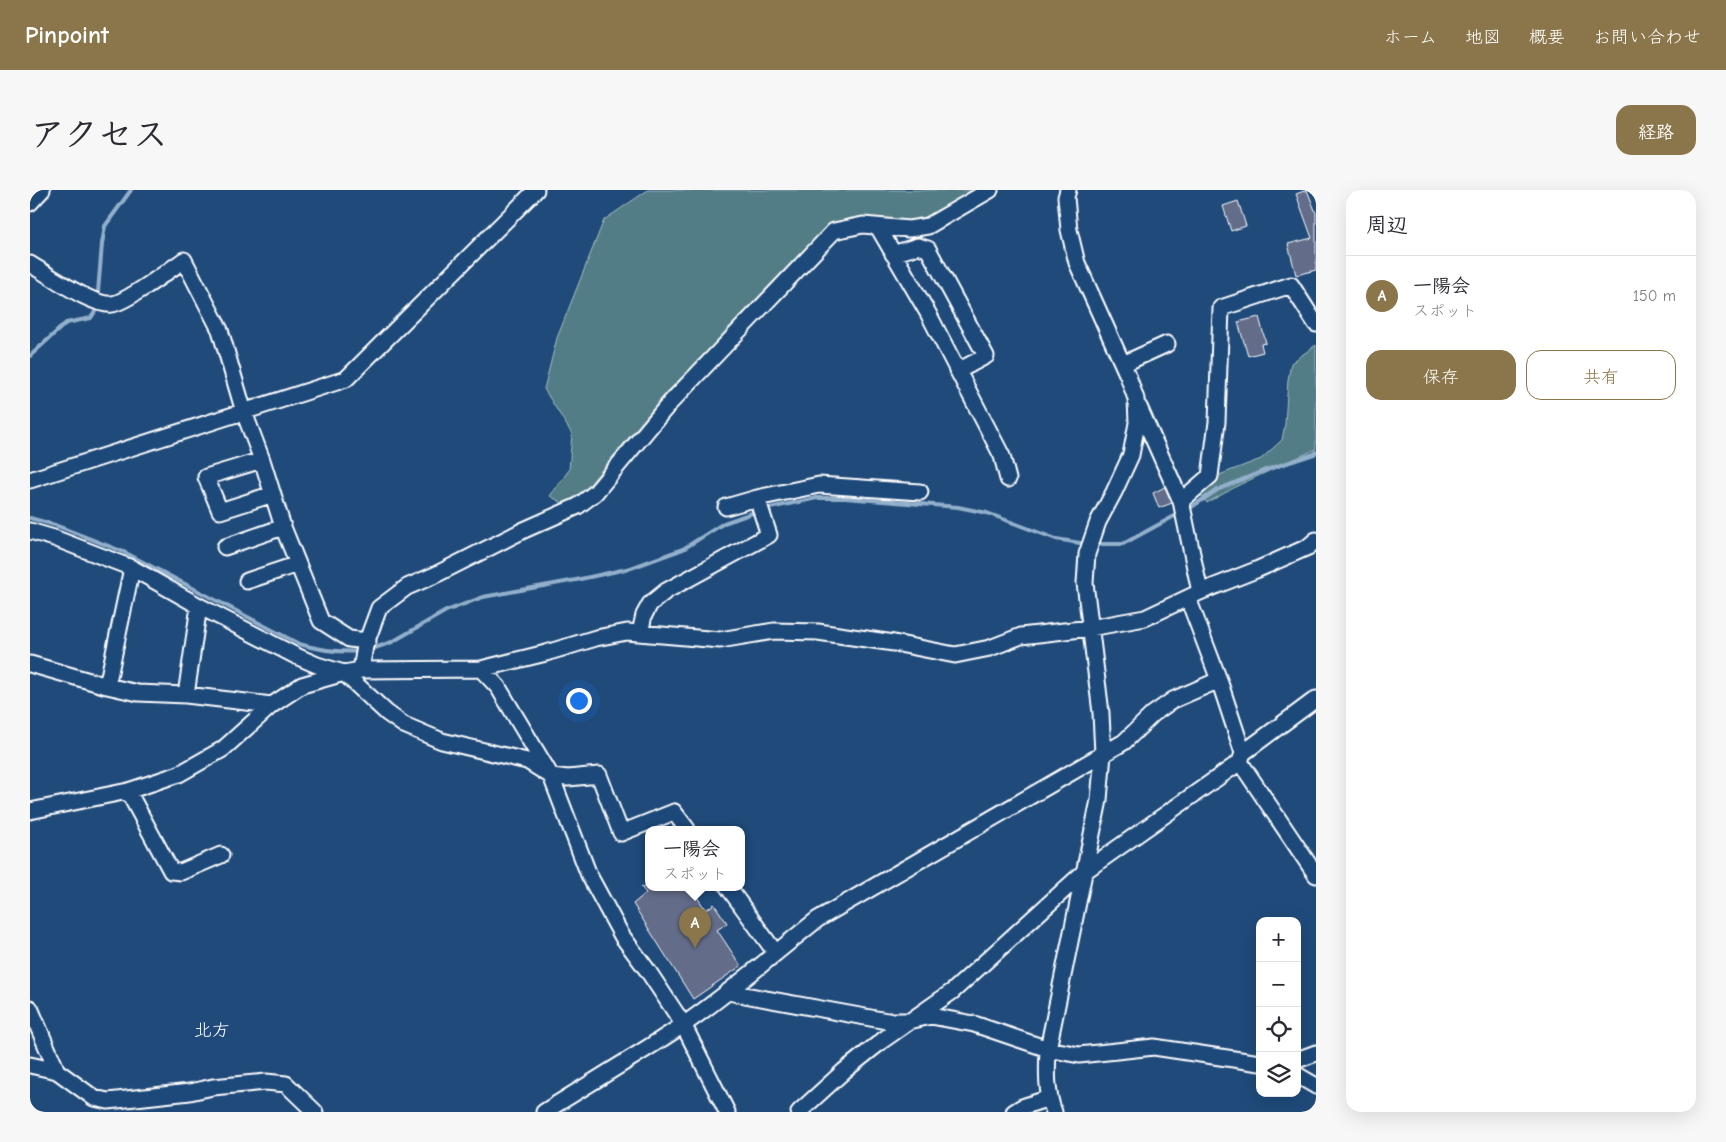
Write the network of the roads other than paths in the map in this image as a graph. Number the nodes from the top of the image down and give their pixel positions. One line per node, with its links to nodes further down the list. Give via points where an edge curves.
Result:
1 (42, 190): 5 (street)
2 (536, 190): 14 (street, via 346,379)
3 (990, 190): 6 (street, via 928,226 909,229)
4 (1068, 190): 11 (street, via 1069,230 1077,263)
5 (30, 203)
6 (878, 227): 7 (street); 34 (street, via 863,225 834,231 669,404 595,493 578,506 407,587 379,608)
7 (893, 254): 12 (street); 12 (street, via 918,246 928,249 986,356)
8 (30, 264): 14 (street, via 90,300 112,304 184,260 220,330)
9 (1316, 324): 22 (street, via 1291,285 1221,308 1217,422 1210,476)
10 (1167, 344): 11 (street)
11 (1123, 364): 13 (street)
12 (958, 371): 16 (street, via 1002,456)
13 (1136, 400): 22 (street); 32 (street, via 1137,423 1132,455 1087,554 1085,583)
14 (244, 412): 15 (street); 17 (street)
15 (262, 460): 19 (street); 19 (street, via 206,477 220,512)
16 (1008, 479)
17 (30, 480)
18 (920, 492): 20 (street, via 819,485)
19 (273, 494): 23 (street)
20 (759, 506): 21 (street); 33 (street, via 769,535 666,591 650,604)
21 (726, 507)
22 (1182, 509): 30 (street)
23 (283, 527): 26 (street); 27 (street)
24 (30, 531): 28 (street)
25 (1316, 540): 30 (street, via 1308,547)
26 (224, 547)
27 (298, 564): 29 (street); 34 (street, via 321,621 349,639)
28 (132, 568): 31 (street); 39 (street)
29 (247, 581)
30 (1194, 595): 32 (street, via 1145,618); 38 (street)
31 (200, 606): 37 (street, via 296,656); 40 (street)
32 (1090, 628): 33 (street, via 1021,636 990,648 955,655 818,632 774,631 720,640); 43 (street)
33 (640, 633): 36 (street, via 596,638)
34 (364, 654): 36 (street); 37 (street)
35 (30, 664): 39 (street)
36 (481, 670): 45 (street, via 498,687)
37 (344, 673): 42 (street, via 302,684); 45 (street, via 387,713 404,724 442,742 527,761)
38 (1219, 680): 43 (street, via 1173,700 1124,742); 44 (street)
39 (108, 686): 40 (street, via 138,693)
40 (186, 695): 42 (street)
41 (1316, 699): 44 (street)
42 (272, 705): 46 (street, via 222,749 207,758 179,774)
43 (1103, 754): 50 (street, via 1099,800); 53 (street, via 818,919)
44 (1242, 757): 50 (street); 51 (street)
45 (551, 776): 48 (street, via 599,775 620,833 674,812); 57 (street, via 589,875 617,928)
46 (128, 791): 47 (street); 49 (street, via 171,870 181,872)
47 (30, 811)
48 (685, 826)
49 (220, 855)
50 (1085, 871): 56 (street, via 953,991); 58 (street)
51 (1316, 875)
52 (731, 891): 53 (street)
53 (775, 952): 54 (street)
54 (728, 992): 56 (street, via 887,1021); 57 (street)
55 (30, 1008): 63 (street)
56 (909, 1021): 58 (street, via 931,1016 974,1024); 70 (street, via 844,1071)
57 (683, 1024): 68 (street); 69 (street)
58 (1048, 1049): 61 (street, via 1079,1055 1154,1047); 66 (street)
59 (1316, 1053): 60 (street)
60 (1301, 1059)
61 (1256, 1061)
62 (30, 1065): 63 (street)
63 (57, 1072): 67 (street, via 94,1098 108,1101 213,1087 266,1082 286,1084)
64 (1301, 1077): 65 (street)
65 (1316, 1086)
66 (1049, 1098): 71 (street); 72 (street)
67 (315, 1112)
68 (544, 1112)
69 (727, 1112)
70 (799, 1112)
71 (1014, 1112)
72 (1054, 1112)

